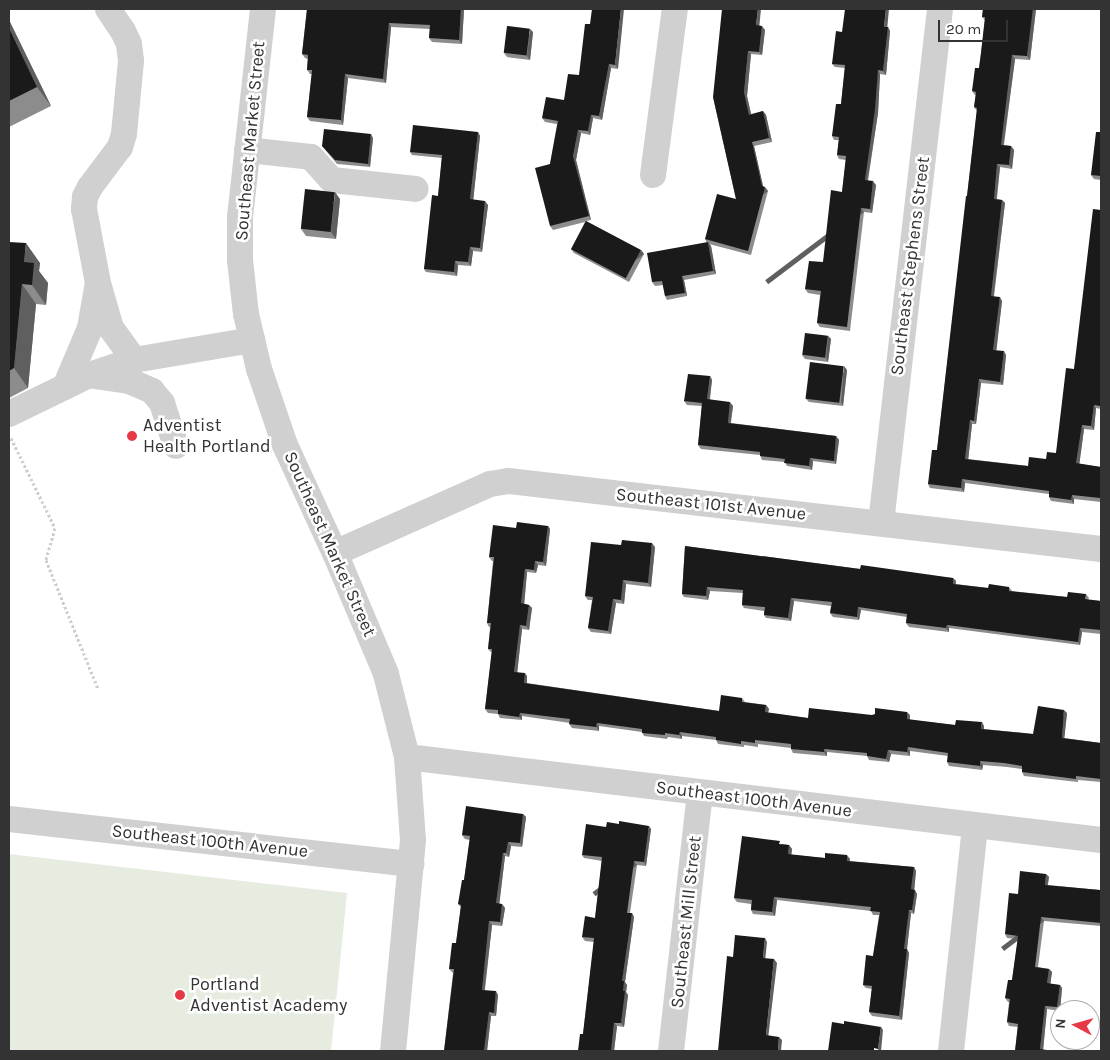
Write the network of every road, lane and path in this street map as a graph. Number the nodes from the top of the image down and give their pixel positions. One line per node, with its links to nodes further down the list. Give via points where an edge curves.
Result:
1 (108, 9): 8 (street, via 126,38 131,61 120,147 85,197 84,209)
2 (264, 9): 5 (street, Southeast Market Street)
3 (675, 9): 6 (street)
4 (940, 9): 16 (street, Southeast Stephens Street)
5 (247, 150): 7 (street, via 311,157 332,180); 9 (street, Southeast Market Street, via 240,242)
6 (653, 175)
7 (416, 189)
8 (98, 283): 10 (street, via 112,328); 12 (street, via 90,328)
9 (252, 340): 10 (street); 18 (street, Southeast Market Street, via 285,445)
10 (134, 360): 11 (street)
11 (89, 375): 12 (street); 15 (street, via 129,381 152,391 162,403)
12 (65, 386): 13 (street)
13 (9, 414)
14 (9, 433): 19 (path, via 55,528 46,560)
15 (176, 446)
16 (881, 523): 17 (street, Southeast 101st Avenue); 18 (street, Southeast 101st Avenue, via 498,482)
17 (1101, 549)
18 (335, 553): 20 (street, Southeast Market Street, via 386,674)
19 (98, 688)
20 (407, 757): 21 (street, Southeast 100th Avenue); 25 (street, Southeast Market Street, via 413,825)
21 (700, 793): 23 (street, Southeast 100th Avenue); 27 (street, Southeast Mill Street)
22 (9, 819): 25 (street, Southeast 100th Avenue)
23 (975, 826): 24 (street, Southeast 100th Avenue); 28 (street)
24 (1101, 840)
25 (411, 864): 26 (street, Southeast Market Street)
26 (393, 1051)
27 (671, 1051)
28 (951, 1051)

